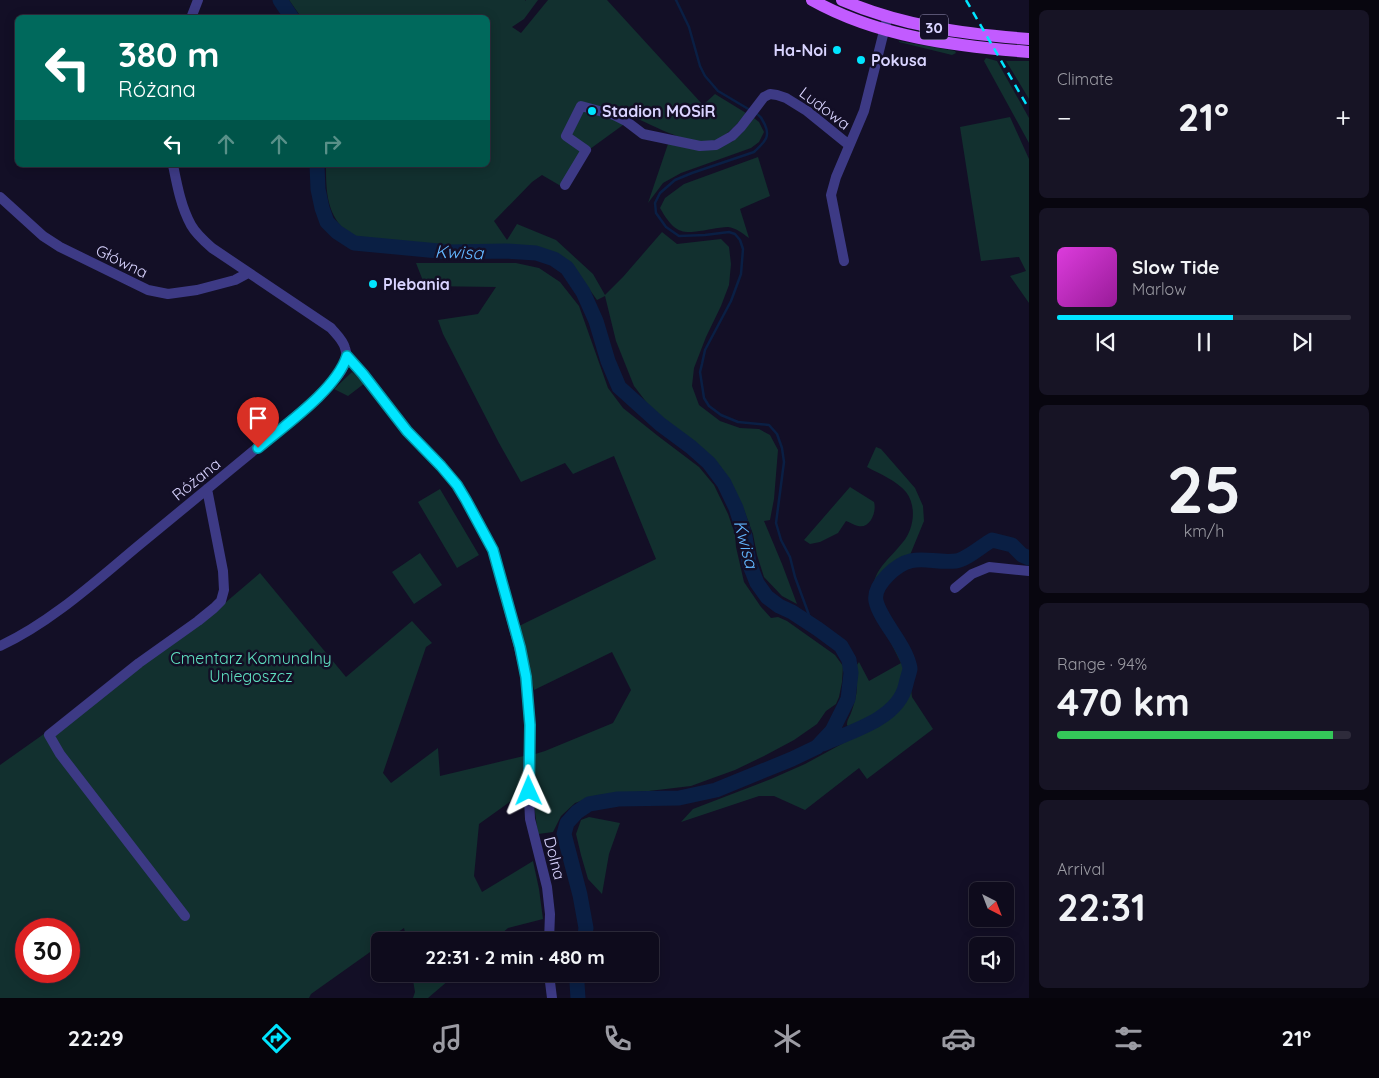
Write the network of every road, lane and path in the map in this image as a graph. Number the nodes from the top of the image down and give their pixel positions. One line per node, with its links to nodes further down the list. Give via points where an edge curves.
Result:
1 (198, 0): 4 (street)
2 (812, 0): 5 (main road, 30, via 850,18)
3 (842, 0): 5 (main road, 30)
4 (192, 15)
5 (886, 23): 6 (main road, 30); 7 (main road, 30, via 935,41); 8 (street, via 864,111)
6 (1029, 39)
7 (1029, 52)
8 (849, 145): 10 (street, Ludowa, via 807,111 786,98 770,94 732,136 716,145 700,146 643,134 614,115 581,106 566,136 586,150); 12 (street, via 831,196)
9 (173, 167): 13 (street, via 179,193 191,225 200,238)
10 (565, 185)
11 (0, 196): 13 (street, Główna, via 43,236 60,247 148,290 168,294 197,290 235,280)
12 (844, 261)
13 (248, 273): 14 (street, via 331,328 340,338)
14 (347, 356): 15 (street, Różana, via 340,372 320,396); 20 (street, Dolna, via 407,431 457,485 493,550 526,677 530,725 530,819 547,887)
15 (208, 489): 18 (street, Różana, via 69,602); 19 (street, via 223,571 221,600 204,617 139,663 49,735 60,754)
16 (1029, 571): 17 (street, via 989,567 972,574)
17 (955, 588)
18 (0, 646)
19 (185, 916)
20 (549, 932)
21 (550, 982): 22 (street)
22 (552, 998)

